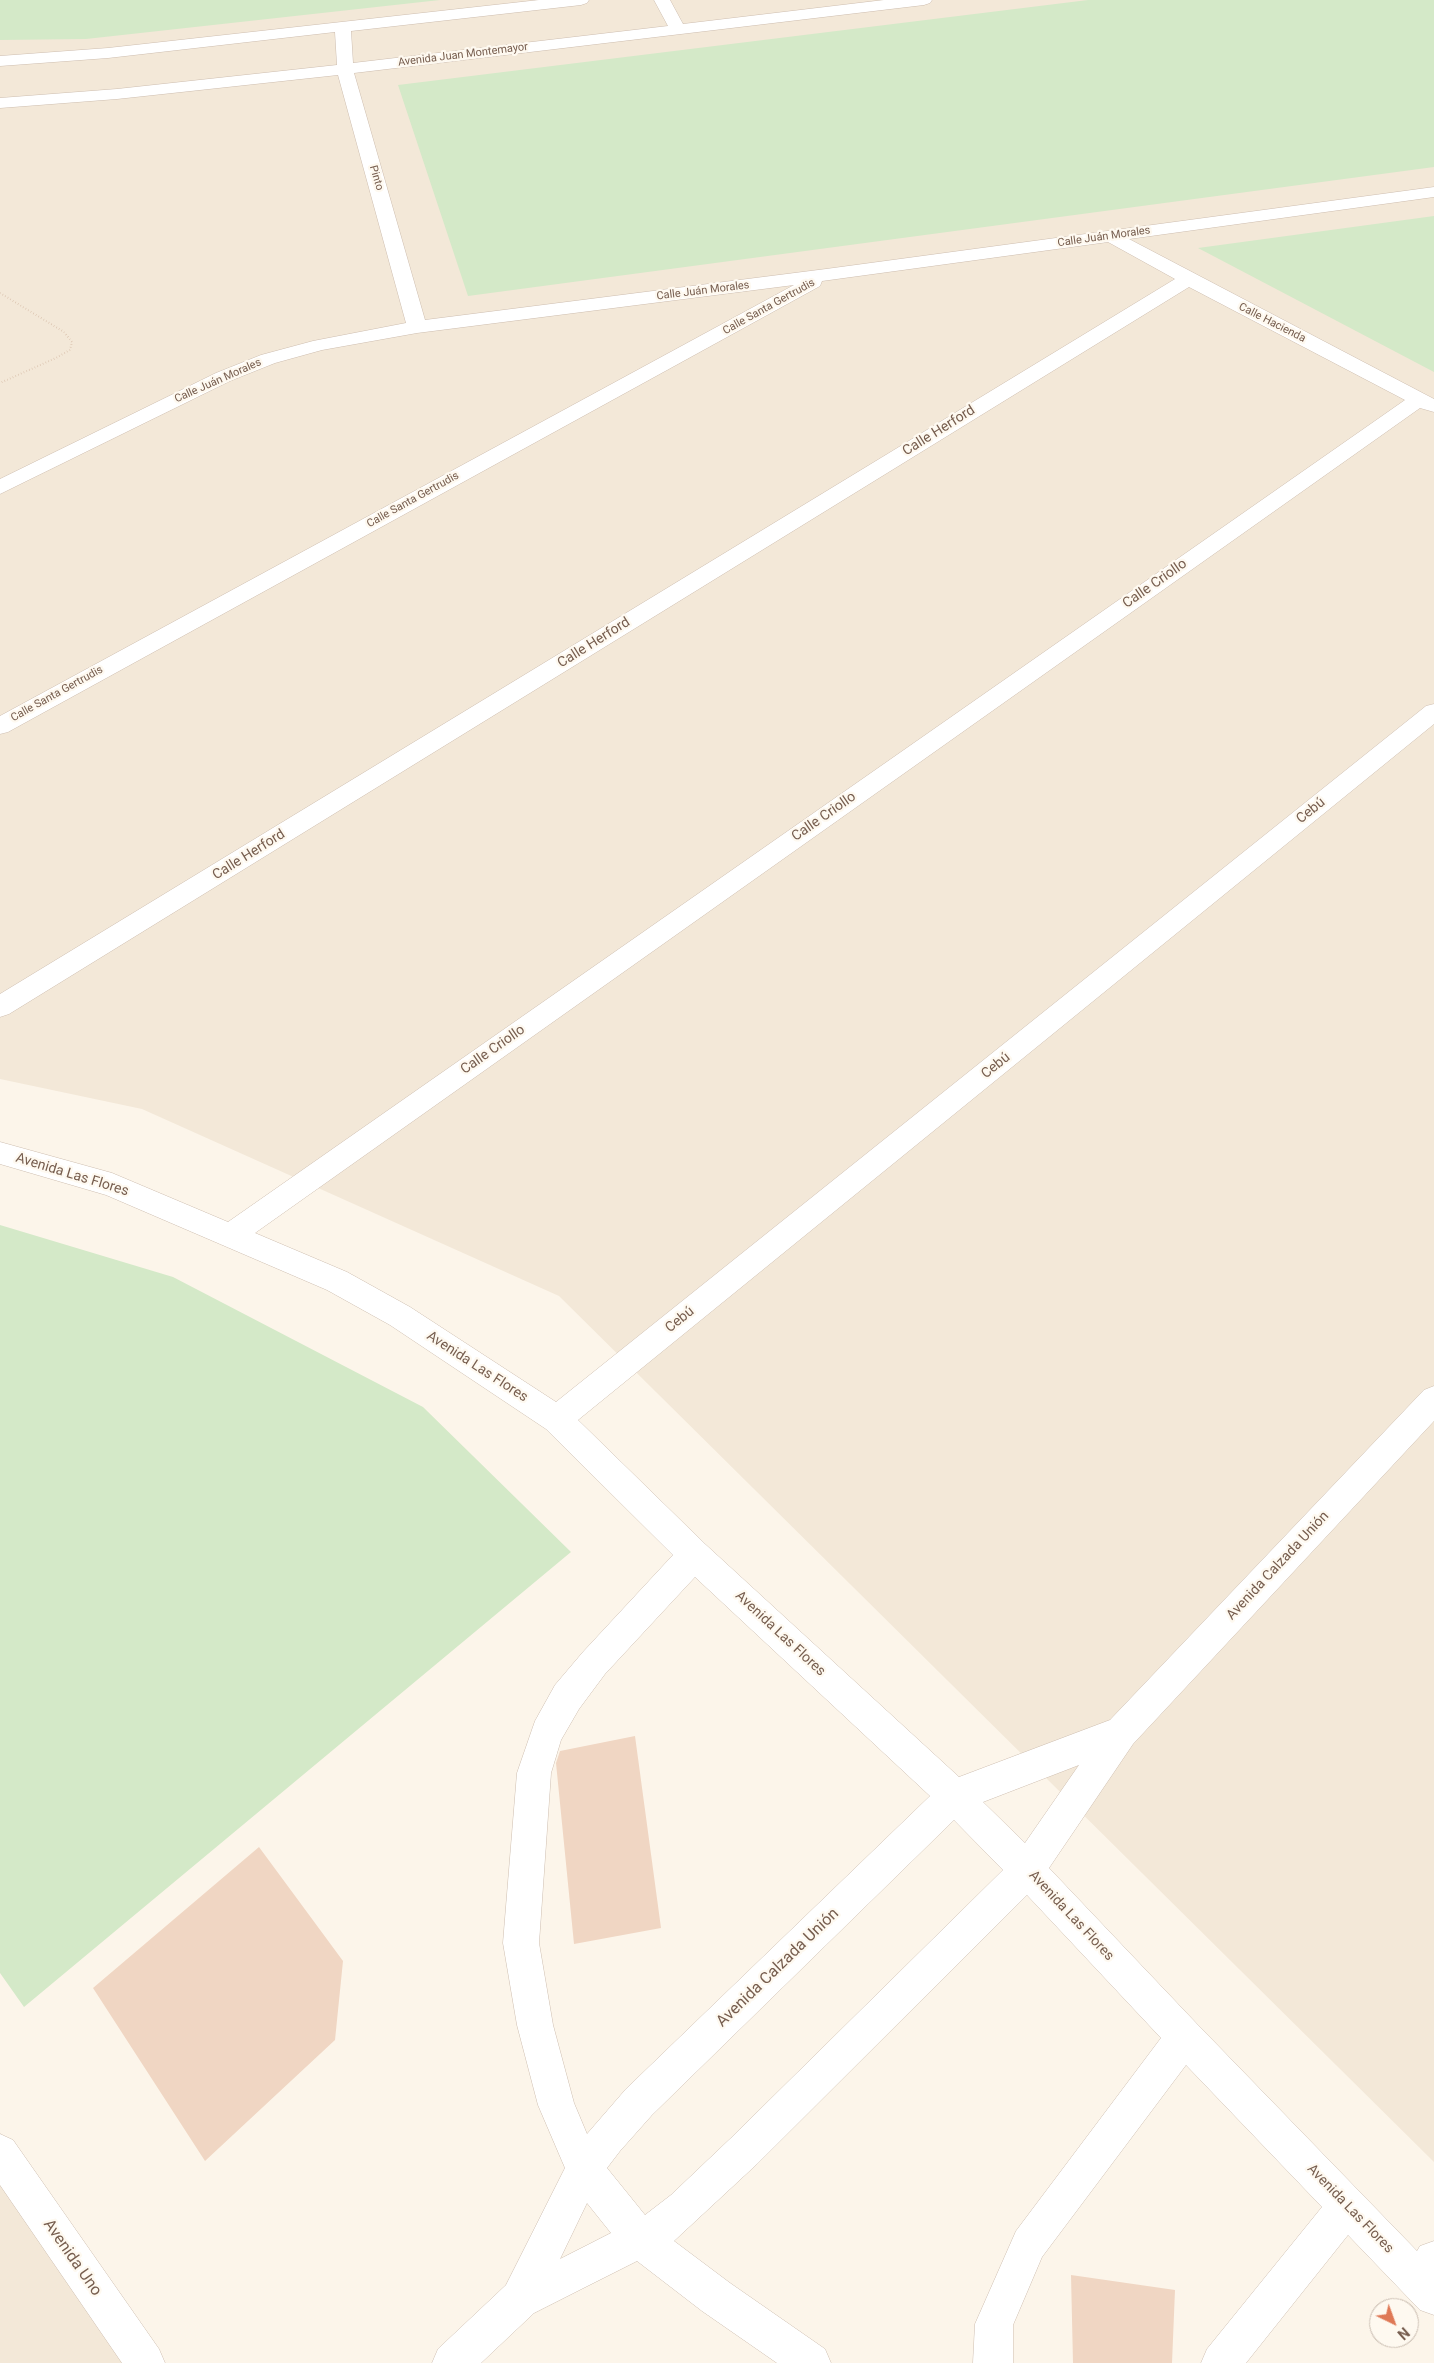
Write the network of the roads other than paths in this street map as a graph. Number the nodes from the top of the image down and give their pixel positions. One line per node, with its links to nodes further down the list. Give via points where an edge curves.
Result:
1 (581, 0): 4 (street)
2 (662, 0): 5 (street)
3 (924, 0): 5 (street, Avenida Juan Montemayor)
4 (342, 27): 6 (street); 7 (street, Pinto)
5 (678, 30): 7 (street, Avenida Juan Montemayor)
6 (0, 61)
7 (345, 69): 8 (street, Avenida Juan Montemayor, via 117,94); 13 (street, Pinto)
8 (0, 103)
9 (1434, 192): 10 (street, Calle Juán Morales)
10 (1110, 236): 11 (street, Calle Juán Morales); 12 (street, Calle Hacienda)
11 (826, 275): 13 (street, Calle Juán Morales); 17 (street, Calle Santa Gertrudis)
12 (1188, 279): 14 (street, Calle Hacienda); 18 (street, Calle Herford)
13 (417, 327): 15 (street, Calle Juán Morales, via 320,345 268,359 223,377)
14 (1426, 403): 20 (street, Calle Criollo)
15 (0, 487)
16 (1434, 712): 22 (street, Cebú)
17 (0, 726)
18 (0, 1008)
19 (0, 1153): 20 (street, Avenida Las Flores, via 112,1185)
20 (229, 1236): 22 (street, Avenida Las Flores, via 337,1281 400,1316)
21 (1434, 1400): 24 (street, Avenida Calzada Unión)
22 (557, 1419): 23 (street, Avenida Las Flores)
23 (694, 1555): 25 (street, Avenida Las Flores); 29 (street, via 594,1662 567,1697 547,1733 534,1773 521,1943 534,2026 556,2105)
24 (1121, 1732): 25 (street, Avenida Calzada Unión); 26 (street, Avenida Calzada Unión)
25 (954, 1796): 26 (street, Avenida Las Flores); 29 (street, Avenida Calzada Unión, via 639,2102)
26 (1027, 1870): 27 (street, Avenida Las Flores); 31 (street, Avenida Calzada Unión, via 684,2208 656,2231)
27 (1184, 2036): 30 (street, Avenida Las Flores); 37 (street, via 1029,2244 994,2324)
28 (0, 2153): 34 (street, Avenida Uno)
29 (584, 2169): 31 (street); 33 (street, Avenida Calzada Unión)
30 (1348, 2206): 32 (street, Avenida Las Flores); 38 (street)
31 (640, 2239): 33 (street, Avenida Calzada Unión); 36 (street)
32 (1429, 2278)
33 (520, 2299): 35 (street, Avenida Calzada Unión)
34 (145, 2363)
35 (452, 2363)
36 (811, 2363)
37 (993, 2363)
38 (1221, 2363)

